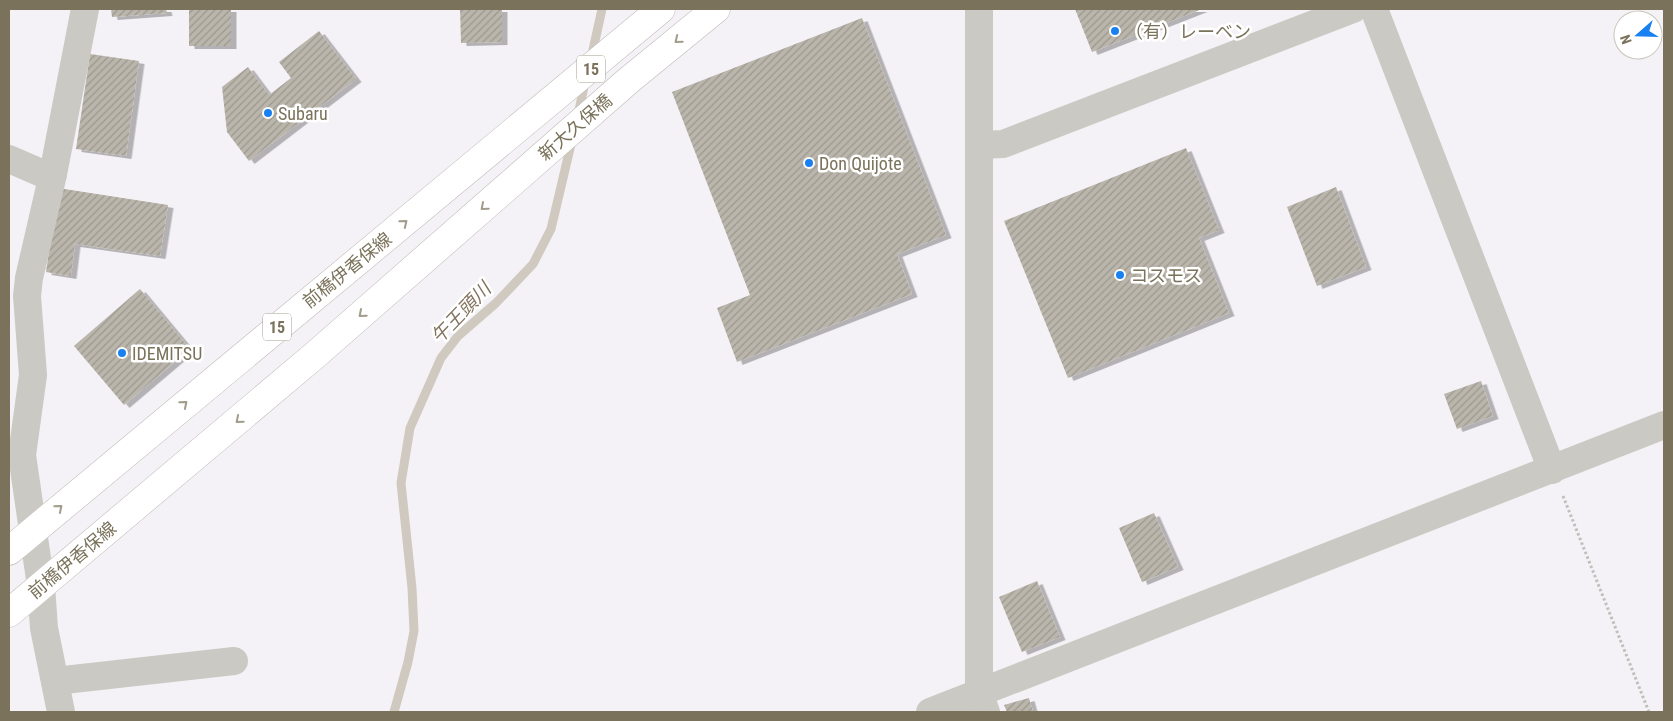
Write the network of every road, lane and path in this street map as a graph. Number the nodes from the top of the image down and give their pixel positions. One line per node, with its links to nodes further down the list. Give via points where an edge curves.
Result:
1 (85, 9): 10 (street)
2 (661, 9): 7 (main road, 新大久保橋 / 15)
3 (716, 9): 11 (main road, 新大久保橋 / 15, one-way to 11)
4 (979, 9): 8 (street)
5 (1353, 9): 8 (street, via 1003,144)
6 (1374, 9): 14 (street)
7 (547, 105): 15 (main road, 前橋伊香保線 / 15, one-way to 7)
8 (979, 145): 21 (street)
9 (9, 159): 10 (street, via 39,172)
10 (53, 174): 12 (street, via 28,278 33,375)
11 (521, 175): 17 (main road, 前橋伊香保線 / 15, one-way to 17, via 314,356)
12 (19, 401): 15 (street, via 22,455)
13 (1664, 425): 14 (street)
14 (1552, 470): 21 (street); 24 (path)
15 (34, 530): 16 (main road, 前橋伊香保線 / 15); 17 (street)
16 (9, 551)
17 (41, 586): 18 (main road, 前橋伊香保線 / 15); 20 (street, via 44,628)
18 (9, 613)
19 (234, 662): 20 (street)
20 (54, 681): 22 (street)
21 (982, 703): 23 (street)
22 (61, 712)
23 (930, 712)
24 (1649, 712)

